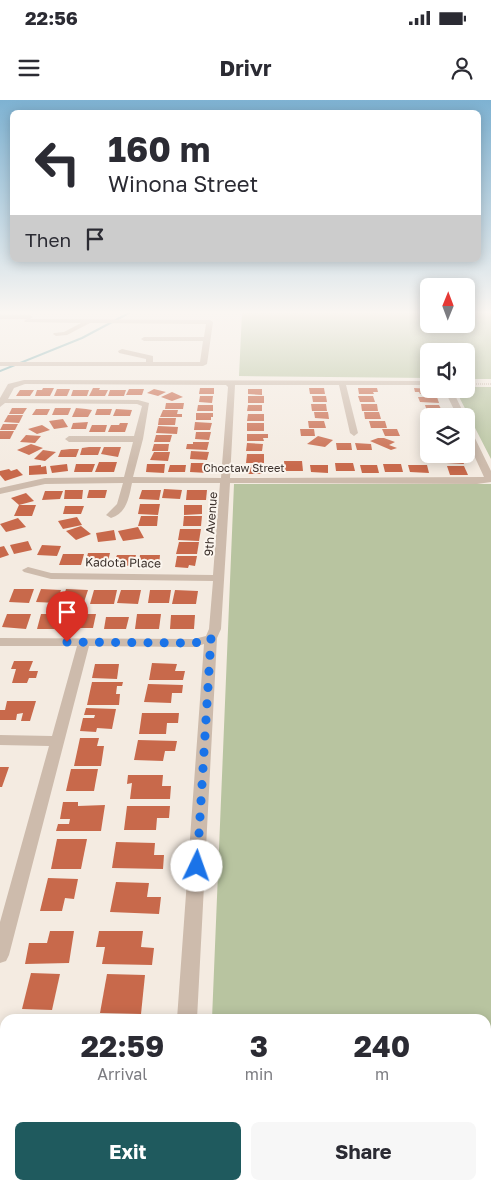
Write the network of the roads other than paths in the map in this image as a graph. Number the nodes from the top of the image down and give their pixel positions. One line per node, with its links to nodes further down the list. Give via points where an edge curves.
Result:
1 (0, 364): 2 (street)
2 (149, 364): 3 (street)
3 (204, 364)
4 (228, 383): 5 (street); 7 (street, via 16,383 10,386); 14 (street, 9th Avenue, via 232,386)
5 (342, 383): 6 (street); 8 (street)
6 (420, 383)
7 (1, 402): 10 (street, via 138,402 146,405)
8 (354, 433)
9 (69, 439): 10 (street)
10 (139, 439): 13 (street)
11 (475, 447): 12 (street)
12 (490, 479): 14 (street, Choctaw Street)
13 (128, 480): 14 (street, Choctaw Street); 15 (street, Choctaw Street, via 45,482); 16 (street, via 122,505)
14 (226, 480): 18 (street, 9th Avenue)
15 (0, 491)
16 (111, 515)
17 (28, 570): 18 (street, Kadota Place, via 51,576)
18 (219, 578): 19 (street, 9th Avenue, via 215,628)
19 (211, 638): 21 (street, via 195,643); 25 (street, 9th Avenue)
20 (0, 642): 21 (street)
21 (84, 642): 23 (street)
22 (0, 740): 23 (street)
23 (58, 741): 24 (street)
24 (0, 955)
25 (187, 1014)

